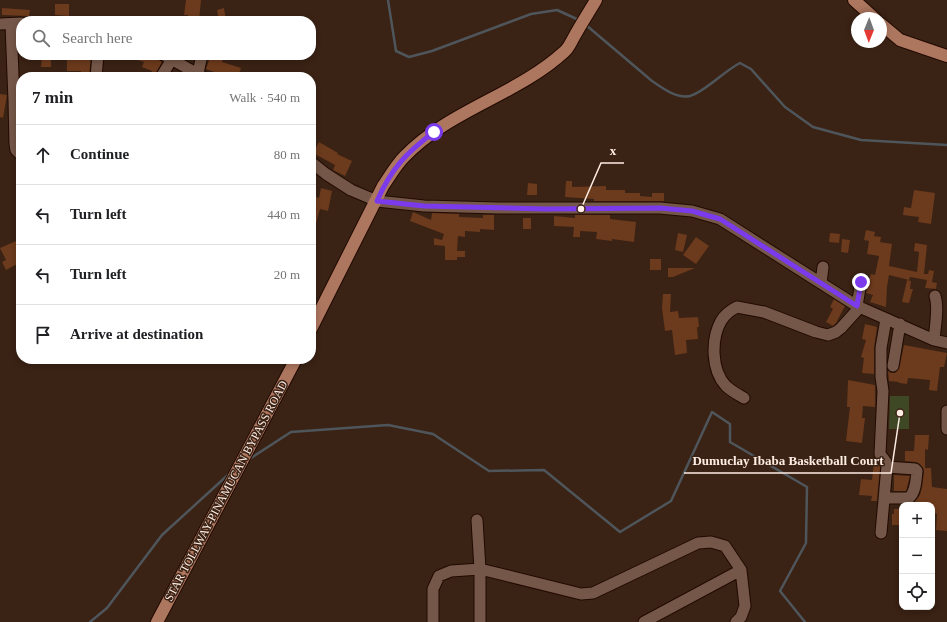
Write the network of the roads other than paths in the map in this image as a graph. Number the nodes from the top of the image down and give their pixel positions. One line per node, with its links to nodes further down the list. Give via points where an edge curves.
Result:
1 (596, 0): 17 (main road, via 566,51 544,68 447,123 417,145 392,171)
2 (854, 0): 3 (main road)
3 (867, 12)
4 (11, 24): 15 (street)
5 (887, 29): 6 (main road, via 900,40)
6 (947, 56)
7 (98, 60): 11 (street)
8 (167, 60): 12 (street)
9 (173, 60): 13 (street)
10 (201, 60): 14 (street)
11 (96, 72)
12 (163, 72)
13 (192, 72)
14 (198, 72)
15 (16, 150)
16 (316, 166): 17 (street, via 351,190)
17 (377, 201): 20 (street, via 424,206 530,209 660,208 692,211 720,219); 23 (main road)
18 (823, 267): 20 (street)
19 (861, 282): 22 (street)
20 (822, 283): 22 (street)
21 (935, 296): 26 (street)
22 (858, 307): 24 (street); 29 (street, via 841,328 828,335 764,312 737,307 728,312 721,320 716,334 714,355 719,375 726,387)
23 (316, 319)
24 (886, 319): 25 (street); 32 (street, via 881,348 880,454)
25 (900, 324): 26 (street); 28 (street)
26 (943, 340)
27 (293, 364): 38 (main road, STAR TOLLWAY-PINAMUCAN BYPASS ROAD)
28 (893, 366)
29 (744, 398)
30 (947, 411): 31 (street)
31 (947, 429)
32 (887, 467): 33 (street); 33 (street, via 917,471 913,493 909,498)
33 (884, 498): 35 (street)
34 (477, 520): 36 (street)
35 (881, 533)
36 (480, 569): 37 (street, via 581,594 594,593 698,543 711,542 725,546); 39 (street, via 451,570 439,576 433,589); 40 (street)
37 (741, 570): 41 (street); 42 (street, via 745,606)
38 (157, 622)
39 (433, 622)
40 (480, 622)
41 (644, 622)
42 (736, 622)

